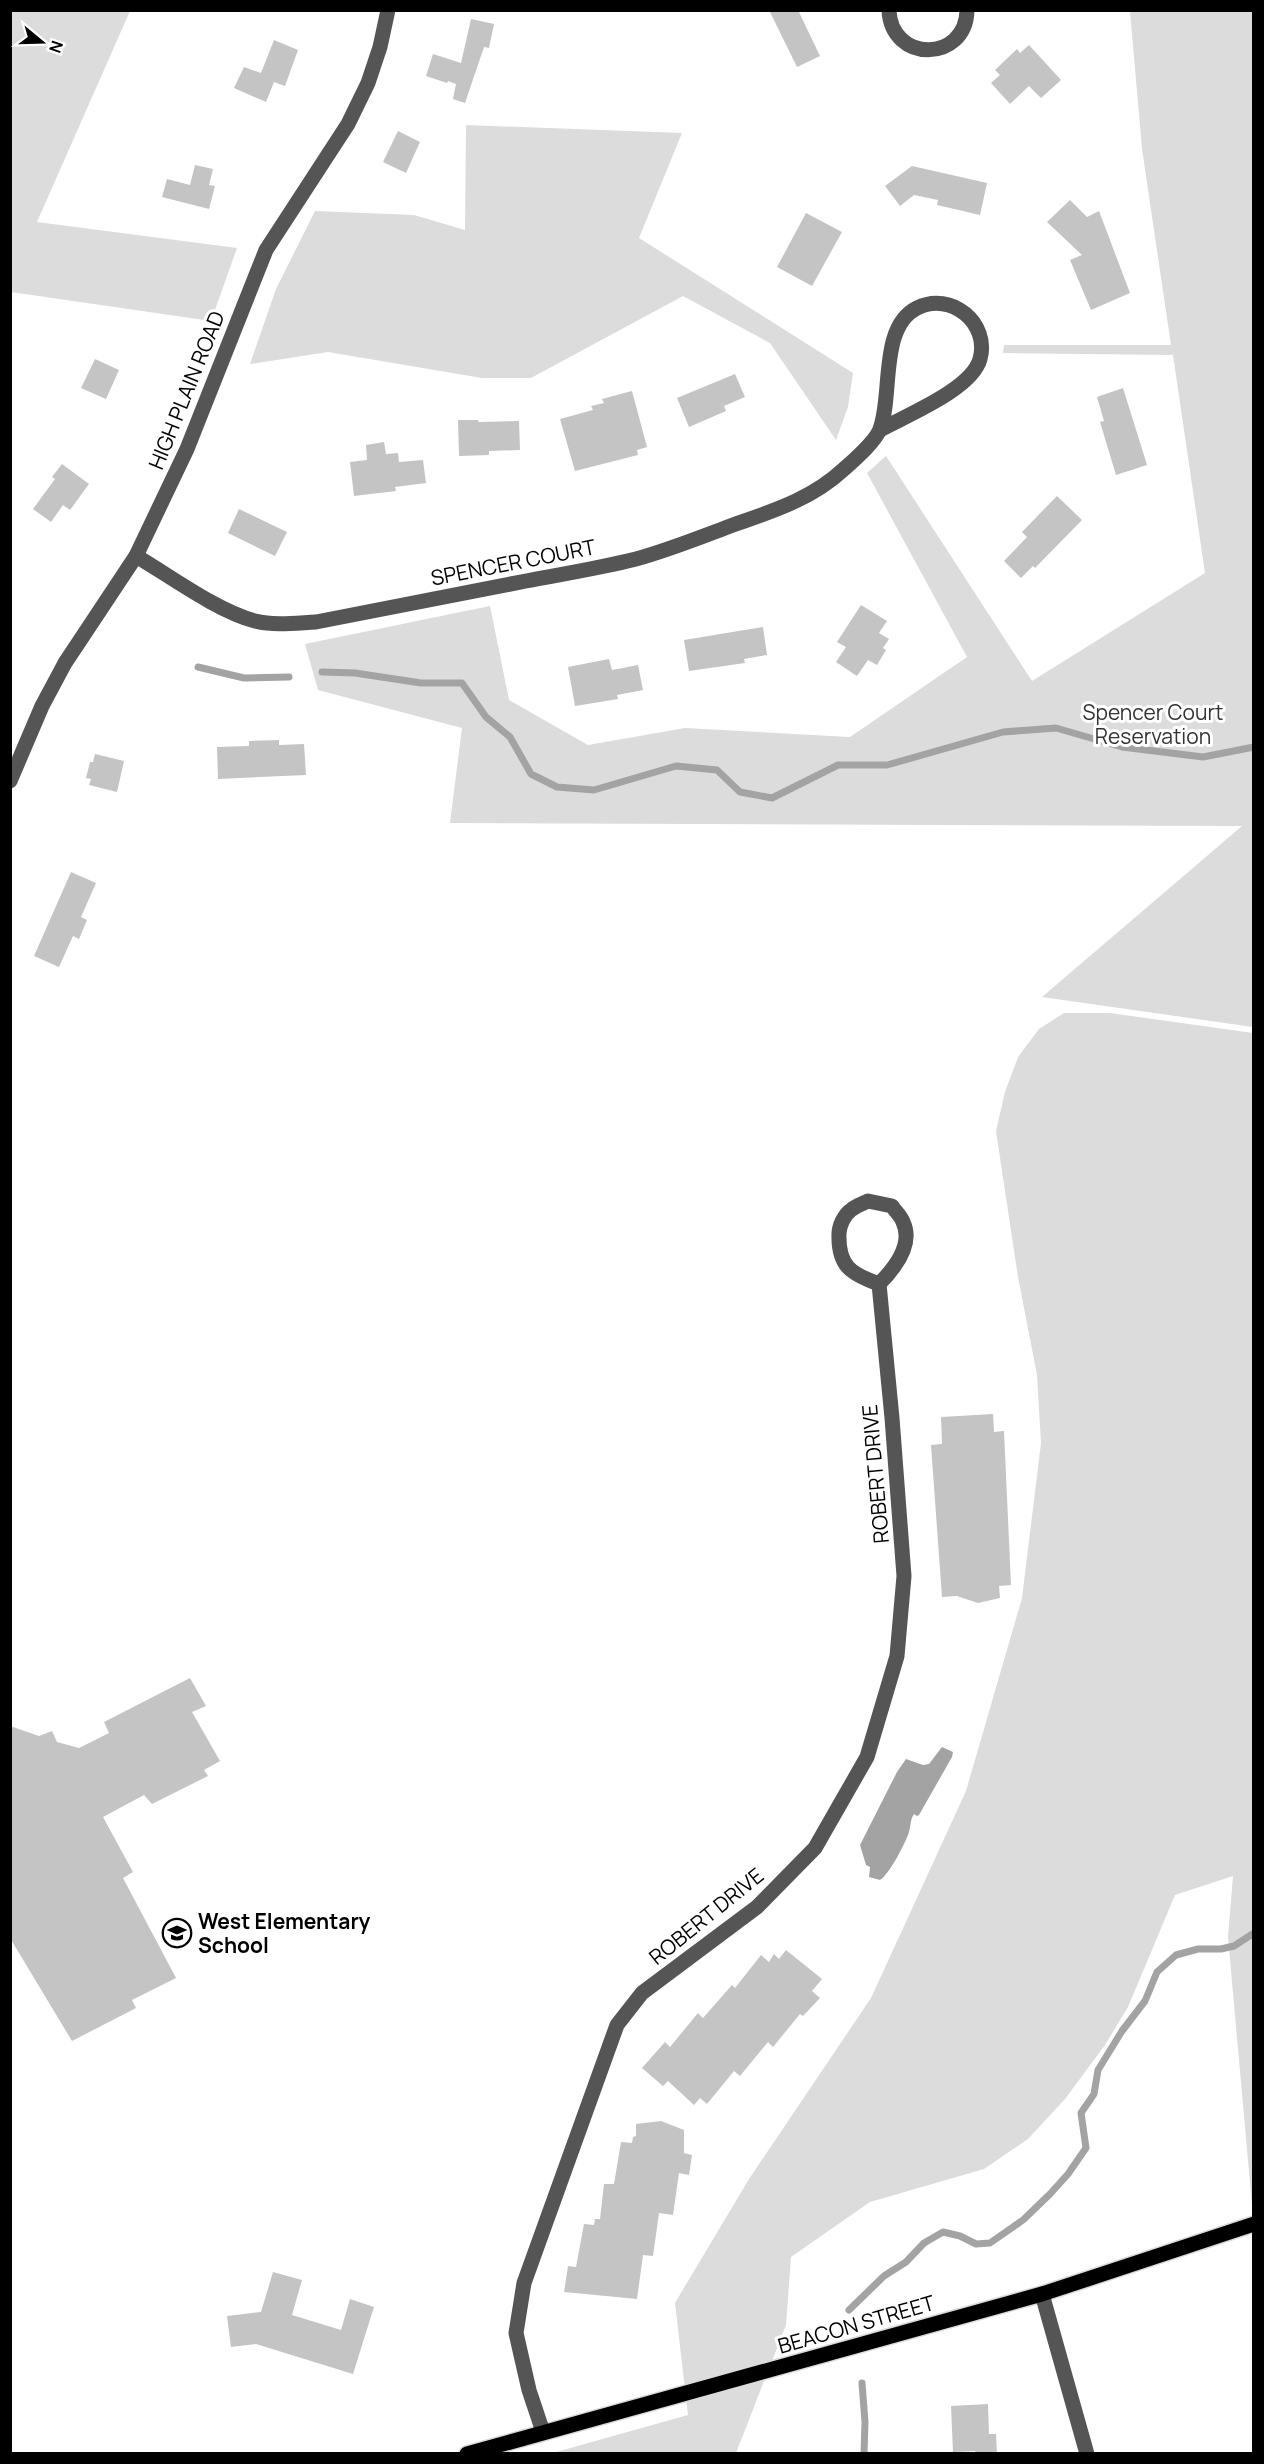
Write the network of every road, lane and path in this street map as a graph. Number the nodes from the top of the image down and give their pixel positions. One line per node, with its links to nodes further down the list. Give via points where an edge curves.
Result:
1 (388, 10): 5 (street, HIGH PLAIN ROAD, via 368,82 348,124 266,250 188,449)
2 (889, 10): 3 (street, via 891,24 900,38 914,48 930,50 954,41 964,27)
3 (967, 10)
4 (880, 430): 4 (street, SPENCER COURT, via 961,386 975,372 982,344 976,326 964,312 947,304 928,304 911,312 898,326); 5 (street, SPENCER COURT, via 836,476 801,500 661,551 316,622 275,624 244,618)
5 (136, 556): 6 (street, HIGH PLAIN ROAD, via 65,663)
6 (10, 782)
7 (879, 1284): 7 (street, via 895,1268 905,1245 904,1222 892,1206 868,1201 849,1211 839,1227 838,1252 860,1277); 10 (street, ROBERT DRIVE, via 904,1576 897,1656 867,1757 815,1848 757,1907 642,1994 617,2025 522,2293 516,2333 528,2390)
8 (1254, 2224): 9 (main road, BEACON STREET)
9 (1042, 2294): 10 (main road, BEACON STREET); 12 (street)
10 (543, 2432): 11 (main road, BEACON STREET)
11 (467, 2454)
12 (1087, 2454)

